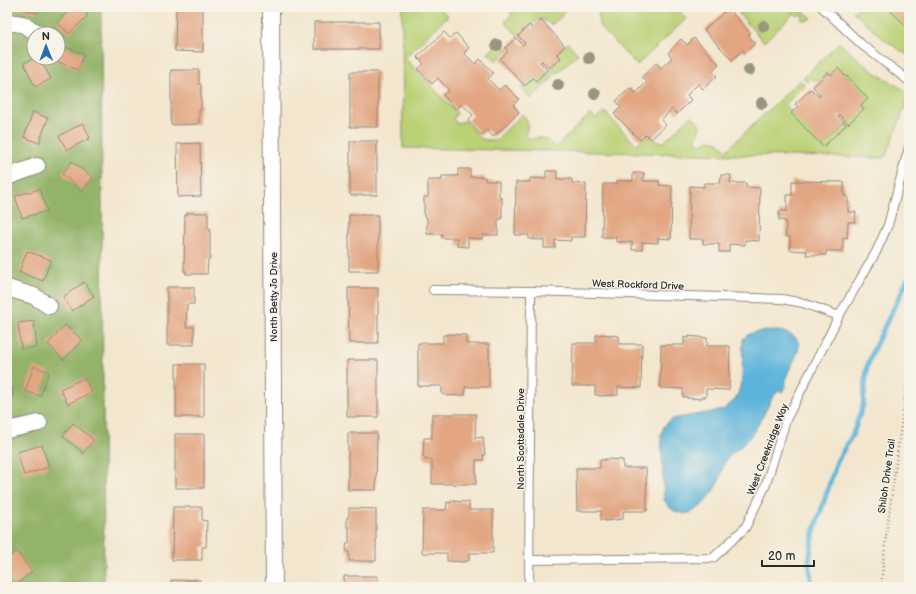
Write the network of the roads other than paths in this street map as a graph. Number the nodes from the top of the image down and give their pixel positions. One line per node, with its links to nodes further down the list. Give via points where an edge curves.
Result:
1 (271, 7): 17 (street, North Betty Jo Drive)
2 (822, 7): 5 (lane, via 861,44)
3 (7, 22): 4 (street)
4 (26, 26)
5 (909, 81)
6 (909, 147): 13 (lane, West Creekridge Way, via 888,225 876,252)
7 (37, 166): 8 (street)
8 (7, 177)
9 (7, 288): 12 (street, via 34,296)
10 (433, 290): 11 (lane, West Rockford Drive)
11 (531, 291): 13 (lane, West Rockford Drive, via 782,299 803,303); 16 (lane, North Scottsdale Drive)
12 (49, 306)
13 (838, 316): 16 (lane, West Creekridge Way, via 786,420 764,487 745,528 713,558)
14 (39, 423): 15 (street)
15 (7, 430)
16 (529, 560): 18 (lane, North Scottsdale Drive)
17 (274, 587)
18 (529, 587)

